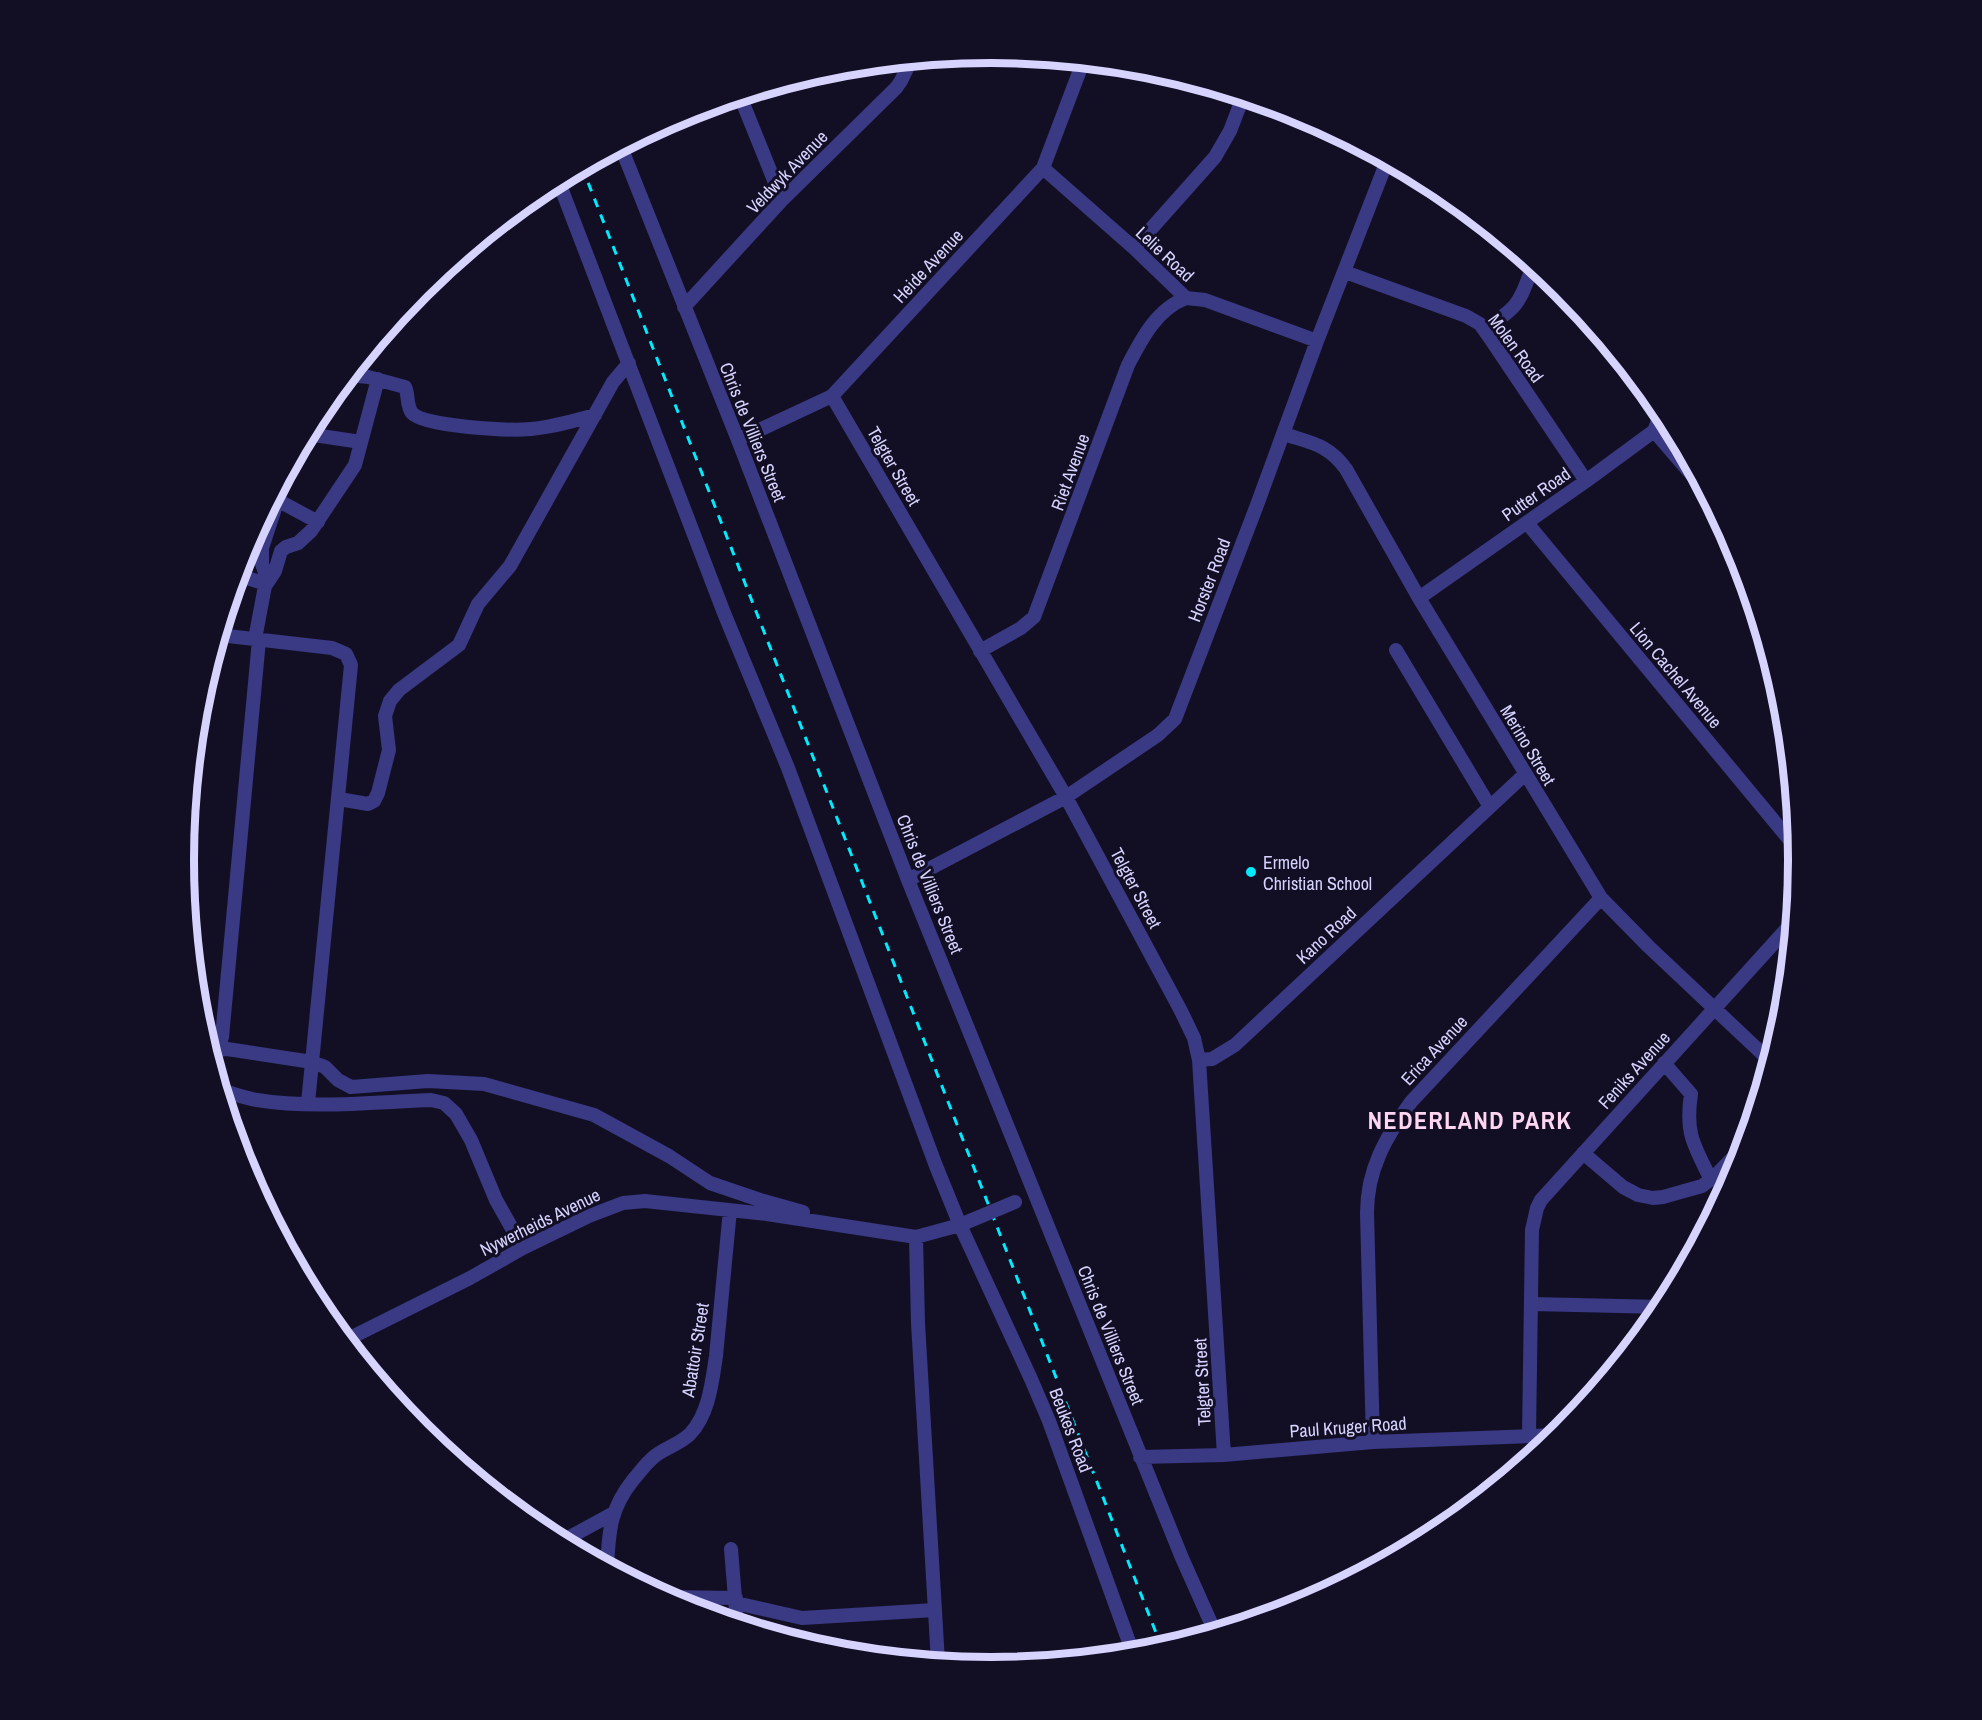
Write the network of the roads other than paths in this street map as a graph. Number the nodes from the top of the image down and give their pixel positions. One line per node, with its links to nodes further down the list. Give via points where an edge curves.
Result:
1 (907, 68): 9 (street, Veldwyk Avenue, via 896,88)
2 (1081, 69): 7 (street, Heide Avenue)
3 (743, 103): 9 (street)
4 (1241, 103): 10 (street, via 1215,158)
5 (623, 153): 14 (street, Chris de Villiers Street)
6 (1385, 167): 11 (street, Horster Road)
7 (1043, 168): 10 (street, Lelie Road); 20 (street, Heide Avenue)
8 (561, 189): 17 (street, Beukes Road)
9 (783, 200): 14 (street, Veldwyk Avenue)
10 (1134, 248): 13 (street, Lelie Road)
11 (1345, 272): 15 (street, Molen Road, via 1457,312 1476,320); 16 (street, Horster Road)
12 (1530, 273): 15 (street, via 1517,305)
13 (1186, 298): 16 (street, Lelie Road, via 1205,300); 40 (street, Riet Avenue, via 1169,307 1154,323 1128,365 1034,617)
14 (684, 307): 26 (street, Chris de Villiers Street)
15 (1484, 329): 29 (street, Molen Road)
16 (1317, 341): 24 (street, Horster Road)
17 (629, 363): 21 (street); 63 (street, Beukes Road, via 724,614 788,768)
18 (358, 377): 19 (street)
19 (378, 380): 21 (street, via 405,387 412,414 431,422 529,429); 27 (street)
20 (831, 396): 26 (street, Heide Avenue); 40 (street, Telgter Street)
21 (595, 415): 43 (street, via 510,566 478,604 459,645 390,701 385,717 389,750 376,798 368,804)
22 (1657, 423): 23 (street)
23 (1654, 431): 28 (street); 29 (street, Putter Road)
24 (1284, 434): 36 (street, Merino Street, via 1336,455); 42 (street, Horster Road, via 1179,714 1158,735)
25 (317, 435): 27 (street)
26 (738, 440): 46 (street, Chris de Villiers Street)
27 (362, 442): 32 (street, via 355,465)
28 (1682, 463)
29 (1586, 482): 33 (street, Putter Road)
30 (279, 502): 32 (street)
31 (270, 521): 35 (street, via 262,548)
32 (318, 522): 35 (street, via 302,540 281,551)
33 (1527, 523): 36 (street, Putter Road); 45 (street, Lion Cachel Avenue)
34 (246, 577): 35 (street)
35 (267, 583): 38 (street)
36 (1419, 598): 41 (street, Merino Street)
37 (226, 636): 38 (street)
38 (257, 640): 43 (street, via 332,648 343,651 350,660); 50 (street)
39 (1396, 650): 44 (street)
40 (980, 651): 42 (street, Telgter Street)
41 (1524, 775): 44 (street, Kano Road); 47 (street, Merino Street)
42 (1066, 796): 46 (street, Horster Road); 52 (street, Telgter Street, via 1181,1011)
43 (339, 799): 53 (street)
44 (1490, 807): 52 (street, Kano Road, via 1235,1045 1212,1059)
45 (1787, 838)
46 (908, 880): 60 (street, Chris de Villiers Street)
47 (1601, 898): 49 (street, Merino Street); 71 (street, Erica Avenue, via 1411,1102 1374,1167 1367,1196)
48 (1784, 932): 49 (street, Feniks Avenue)
49 (1714, 1008): 51 (street, Merino Street); 54 (street, Feniks Avenue)
50 (219, 1050): 53 (street)
51 (1764, 1055)
52 (1199, 1060): 72 (street, Telgter Street)
53 (312, 1062): 56 (street); 62 (street, via 351,1087 428,1081 484,1084 594,1115 710,1182 804,1212)
54 (1664, 1063): 57 (street, Feniks Avenue); 59 (street, via 1691,1094 1690,1134)
55 (229, 1092): 56 (street, via 256,1100)
56 (308, 1103): 65 (street, via 431,1100 449,1106 466,1130 488,1184)
57 (1583, 1153): 59 (street, via 1623,1187 1646,1198 1695,1189); 66 (street, Feniks Avenue, via 1537,1208 1532,1230)
58 (1728, 1163): 59 (street)
59 (1711, 1180)
60 (1035, 1193): 63 (street, bridge); 73 (street, Chris de Villiers Street)
61 (730, 1210): 62 (street, Nywerheids Avenue); 65 (street, Nywerheids Avenue, via 645,1201 623,1203); 74 (street, Abattoir Street, via 716,1356 703,1412 689,1434 656,1455 642,1470 623,1493)
62 (823, 1222): 64 (street)
63 (960, 1226): 64 (street); 83 (street, Beukes Road, via 1048,1420)
64 (916, 1237): 80 (street)
65 (523, 1248): 68 (street, Nywerheids Avenue)
66 (1532, 1304): 67 (street); 69 (street, Feniks Avenue)
67 (1651, 1307)
68 (353, 1337)
69 (1529, 1435): 70 (street, Paul Kruger Road); 71 (street, Paul Kruger Road)
70 (1543, 1435)
71 (1373, 1442): 72 (street, Paul Kruger Road)
72 (1224, 1455): 73 (street, Paul Kruger Road)
73 (1140, 1457): 82 (street, Chris de Villiers Street)
74 (614, 1513): 75 (street); 77 (street, Abattoir Street)
75 (568, 1535)
76 (731, 1549): 79 (street)
77 (608, 1558)
78 (692, 1599): 79 (street)
79 (736, 1601): 80 (street, via 802,1618); 81 (street)
80 (935, 1610): 84 (street)
81 (737, 1615)
82 (1212, 1625)
83 (1130, 1645)
84 (938, 1655)

